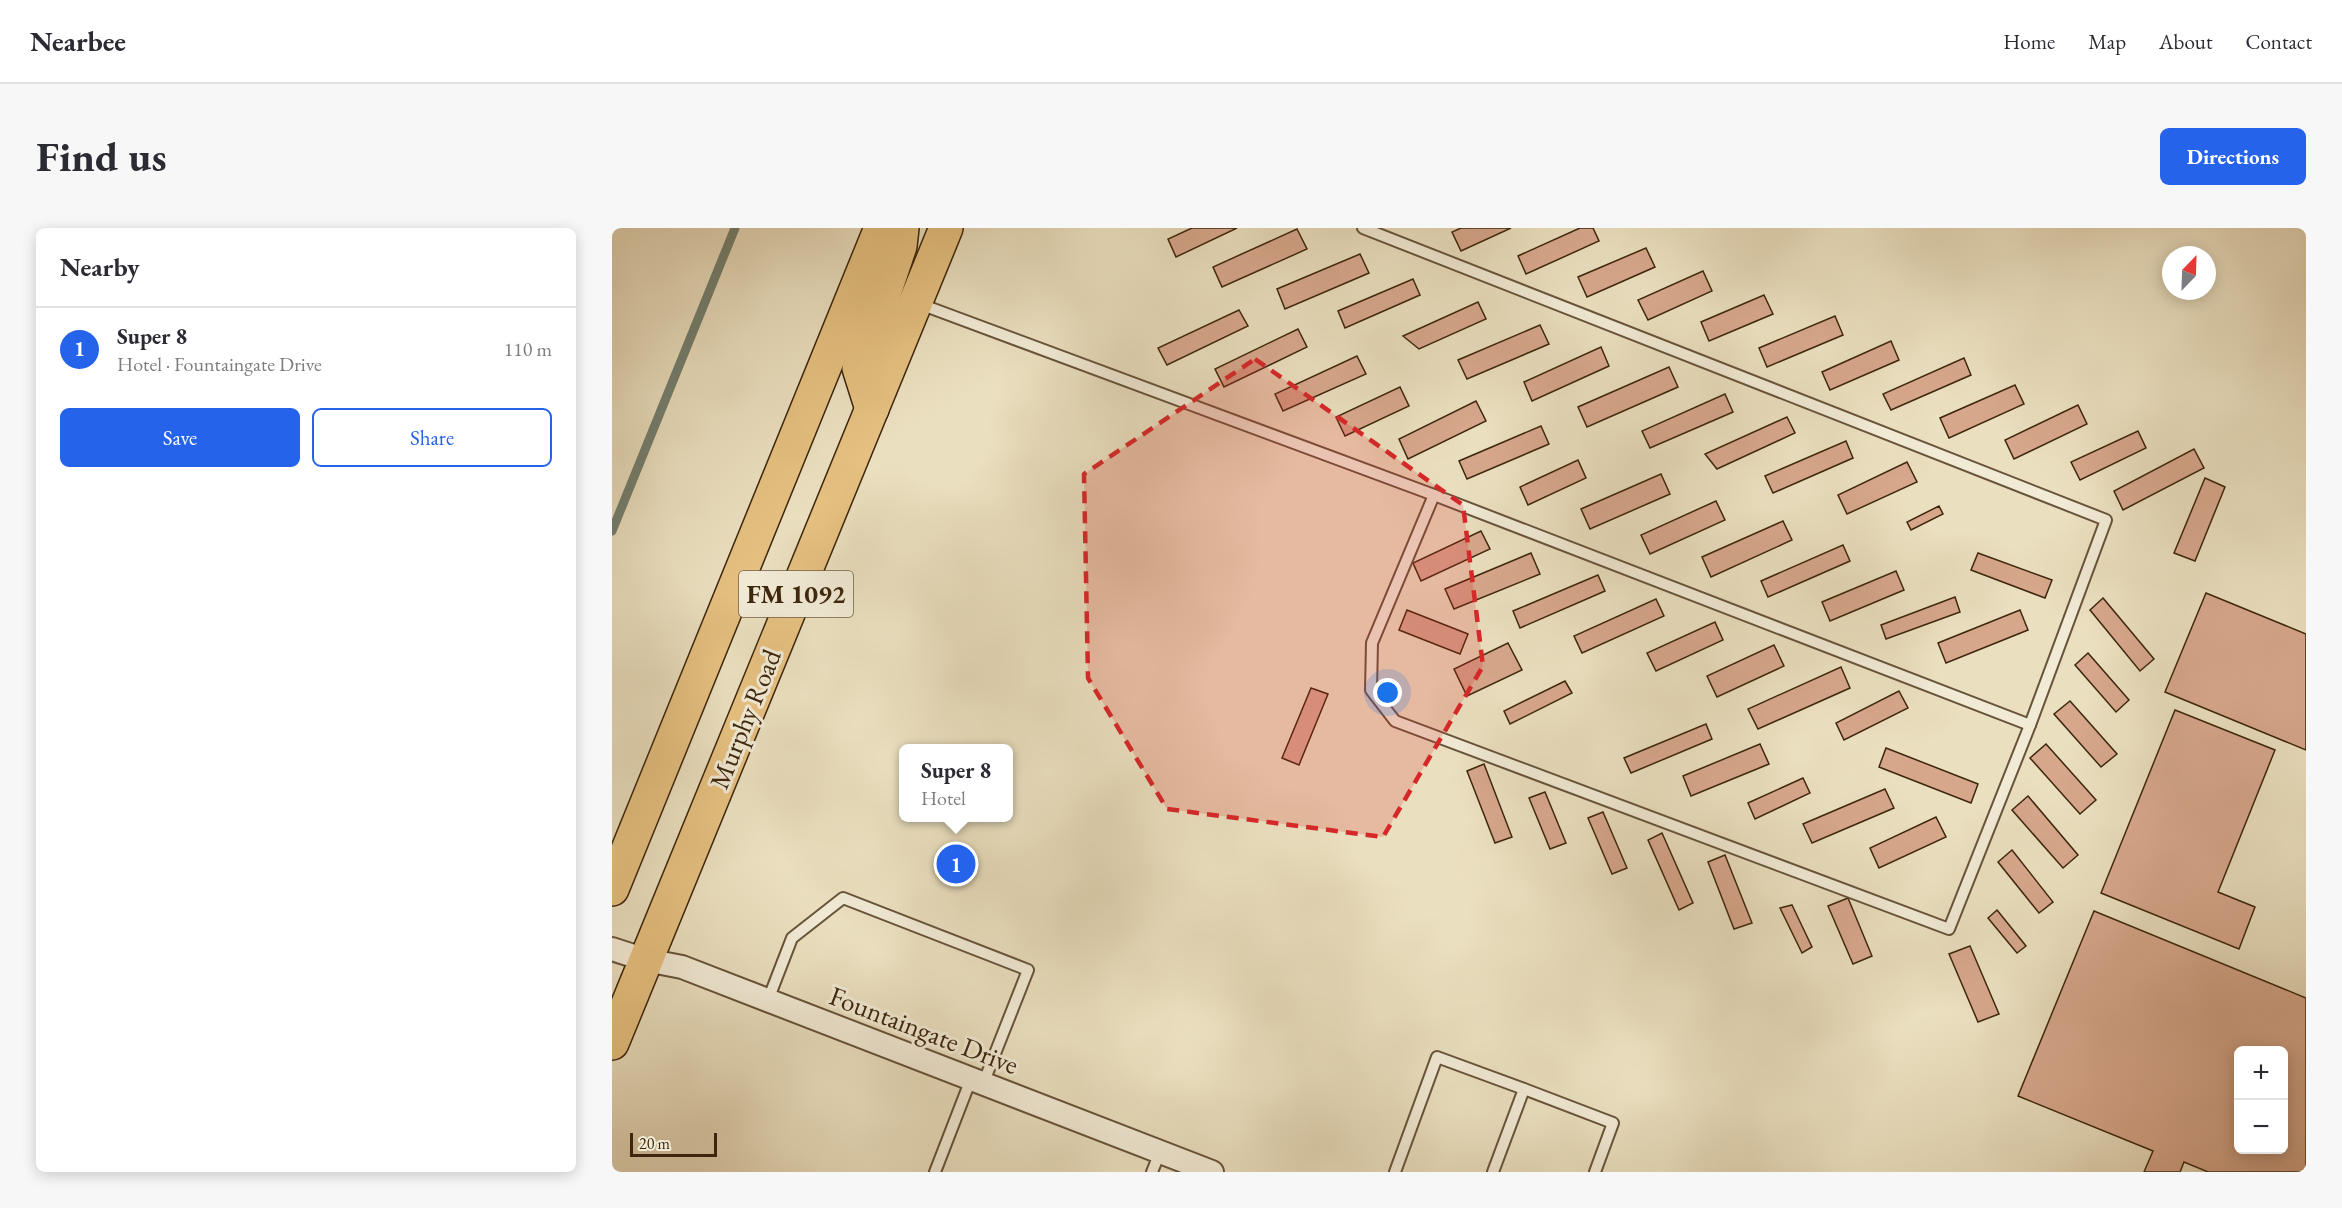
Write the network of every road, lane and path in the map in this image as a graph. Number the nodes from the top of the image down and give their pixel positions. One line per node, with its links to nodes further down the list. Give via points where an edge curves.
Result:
1 (881, 228): 9 (main road, FM 1092)
2 (902, 228): 6 (main road, via 900,246 859,368)
3 (946, 228): 5 (main road, Murphy Road / FM 1092)
4 (1363, 228): 8 (lane, via 2106,520)
5 (914, 302): 6 (main road, Murphy Road / FM 1092); 7 (lane)
6 (872, 409): 11 (main road, Murphy Road / FM 1092)
7 (1434, 495): 8 (lane); 8 (lane, via 1372,643 1371,690 1395,721 1949,929)
8 (2030, 725)
9 (612, 889)
10 (612, 949): 11 (street, Fountaingate Drive)
11 (646, 960): 12 (street, Fountaingate Drive, via 682,967); 13 (main road, Murphy Road / FM 1092)
12 (768, 1000): 14 (street, Fountaingate Drive); 14 (lane, via 792,938 843,898 854,902 1028,970)
13 (612, 1042)
14 (977, 1081): 16 (street, Fountaingate Drive); 17 (lane)
15 (1524, 1089): 19 (lane, via 1437,1057); 20 (lane); 21 (lane, via 1613,1123)
16 (1156, 1162): 18 (street, Fountaingate Drive)
17 (935, 1172)
18 (1212, 1172)
19 (1395, 1172)
20 (1493, 1172)
21 (1595, 1172)

